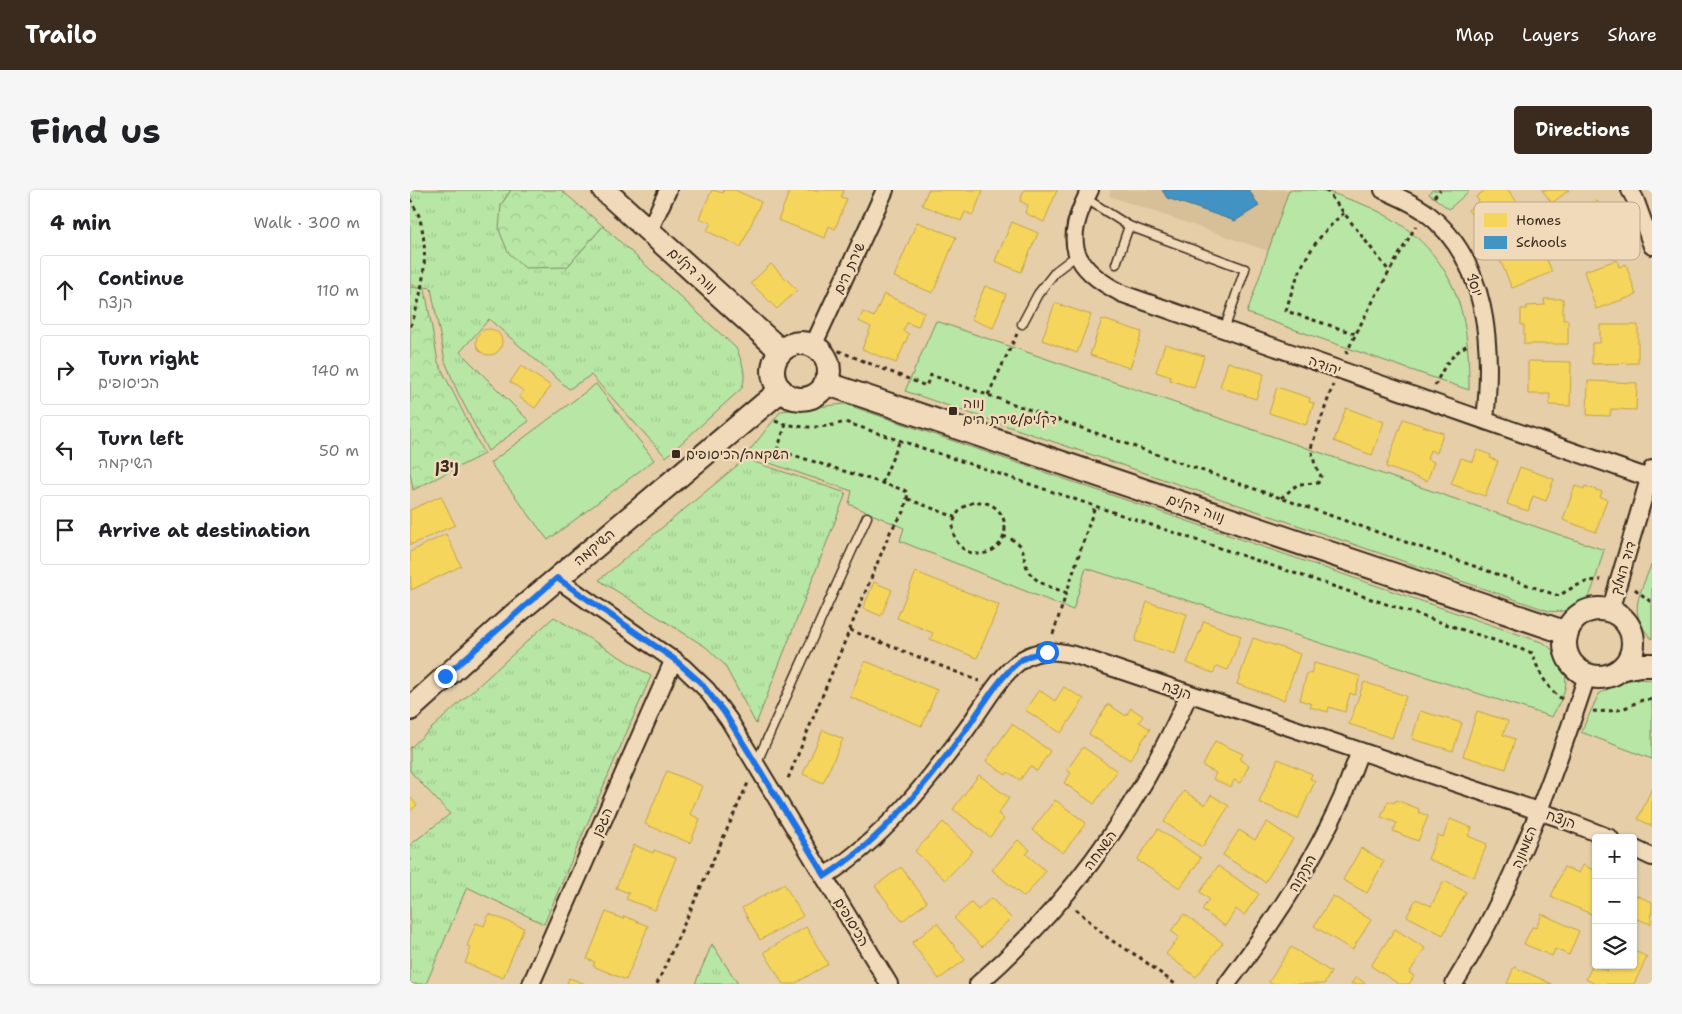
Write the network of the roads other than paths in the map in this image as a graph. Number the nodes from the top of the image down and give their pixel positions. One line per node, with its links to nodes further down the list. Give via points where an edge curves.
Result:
1 (604, 190): 10 (street, נווה דקלים)
2 (668, 190): 10 (street)
3 (885, 190): 16 (street, שירת הים)
4 (1383, 190): 20 (street, יוסף, via 1424,211 1446,232 1473,277 1482,303 1487,339 1488,389)
5 (1630, 190): 7 (street)
6 (1088, 194): 9 (lane); 12 (street, via 1076,220)
7 (1636, 202)
8 (1640, 213): 11 (street)
9 (1129, 226): 13 (lane); 15 (lane, via 1245,269)
10 (649, 231): 17 (street, נווה דקלים)
11 (1652, 246)
12 (1077, 255): 14 (lane, via 1056,271 1038,294); 15 (street, יהודה, via 1090,273 1110,288)
13 (1116, 264)
14 (1022, 324)
15 (1224, 330): 20 (street, יהודה)
16 (814, 344): 17 (street, via 796,343); 18 (street, via 827,362)
17 (781, 351): 19 (street, via 773,371)
18 (825, 383): 19 (street, via 817,393 805,398 792,397); 25 (street, נווה דקלים)
19 (781, 390): 23 (street, השיקמה)
20 (1484, 420): 21 (street, יהודה)
21 (1651, 473): 24 (street, דוד המלך)
22 (867, 518): 35 (lane)
23 (557, 578): 28 (street, הכיסופים); 33 (street, השיקמה)
24 (1610, 611): 25 (street, via 1584,613 1575,619); 26 (street, via 1627,623)
25 (1567, 633): 31 (street, via 1565,644 1569,659)
26 (1633, 638): 27 (street); 30 (street, via 1632,654)
27 (1652, 657)
28 (674, 659): 35 (street, הכיסופים, via 713,697); 41 (street, הגפן)
29 (1652, 665): 30 (street)
30 (1624, 668): 31 (street, via 1605,677)
31 (1588, 676): 36 (street, האמונה)
32 (1189, 694): 34 (street, הנצח); 40 (street, הנצח, via 1062,652 1032,655 1017,663 996,687 928,779 892,820 858,853); 43 (street, השמחה, via 1142,787 1099,852 1034,932)
33 (410, 709)
34 (1360, 751): 36 (street, הנצח); 44 (street, התקוה, via 1342,798 1317,848 1254,948)
35 (756, 765): 40 (street, הכיסופים)
36 (1538, 812): 37 (street, הנצח); 45 (street, האמונה, via 1510,881)
37 (1600, 834)
38 (1637, 850): 39 (street)
39 (1652, 857)
40 (825, 876): 42 (street, הכיסופים)
41 (531, 984)
42 (890, 984)
43 (978, 984)
44 (1227, 984)
45 (1454, 984)

